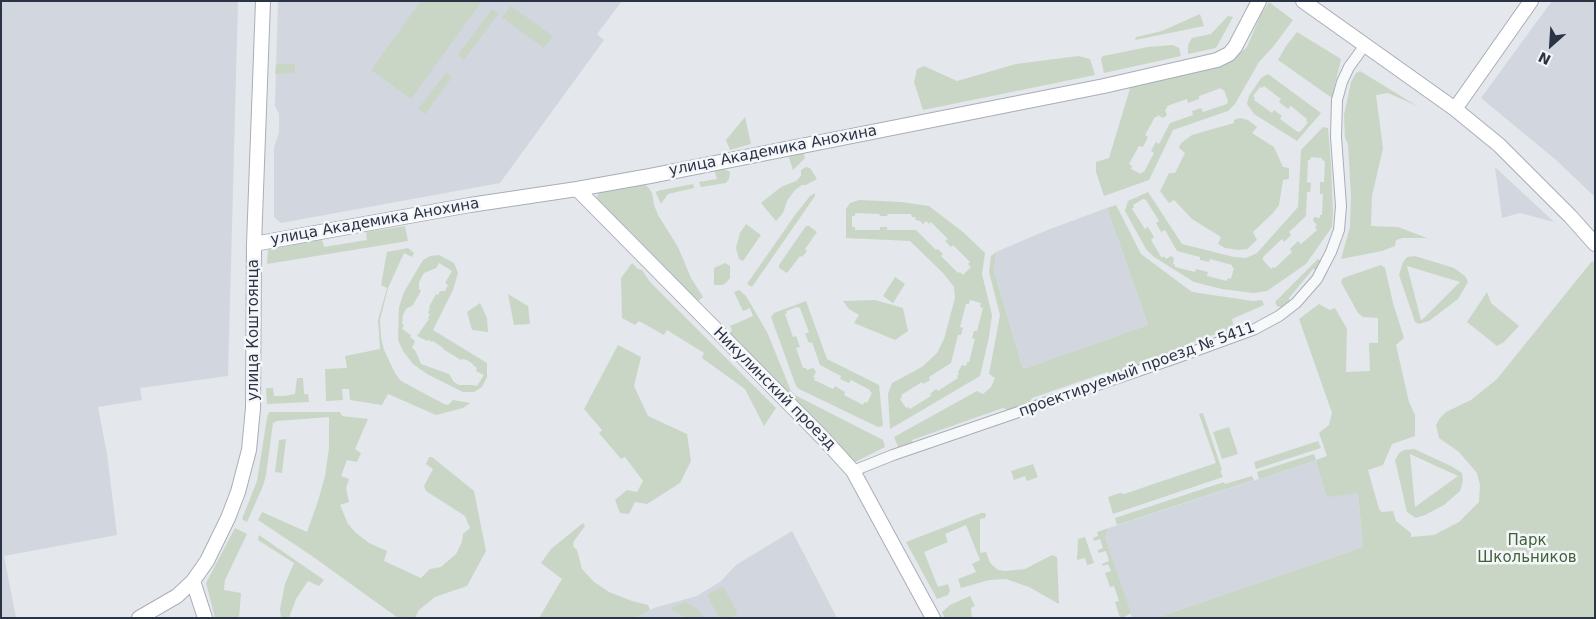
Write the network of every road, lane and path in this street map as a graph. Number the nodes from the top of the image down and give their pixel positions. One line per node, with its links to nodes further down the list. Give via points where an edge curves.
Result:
1 (263, 1): 8 (street, улица Коштоянца)
2 (1259, 1): 7 (street, улица Академика Анохина, via 1235,47 1217,60 1094,88)
3 (1303, 1): 5 (street)
4 (1531, 1): 6 (street)
5 (1365, 45): 6 (street); 10 (street, проектируемый проезд № 5411, via 1349,67 1337,100 1339,230 1322,270 1296,303 1255,329)
6 (1454, 109): 9 (street, via 1505,151)
7 (577, 189): 8 (street, улица Академика Анохина); 10 (street, Никулинский проезд)
8 (254, 244): 11 (street, улица Коштоянца, via 254,408 249,450 228,518)
9 (1595, 244)
10 (853, 471): 14 (street, Никулинский проезд)
11 (193, 581): 12 (street, улица Коштоянца, via 177,596); 13 (street)
12 (139, 618)
13 (205, 618)
14 (933, 618)

